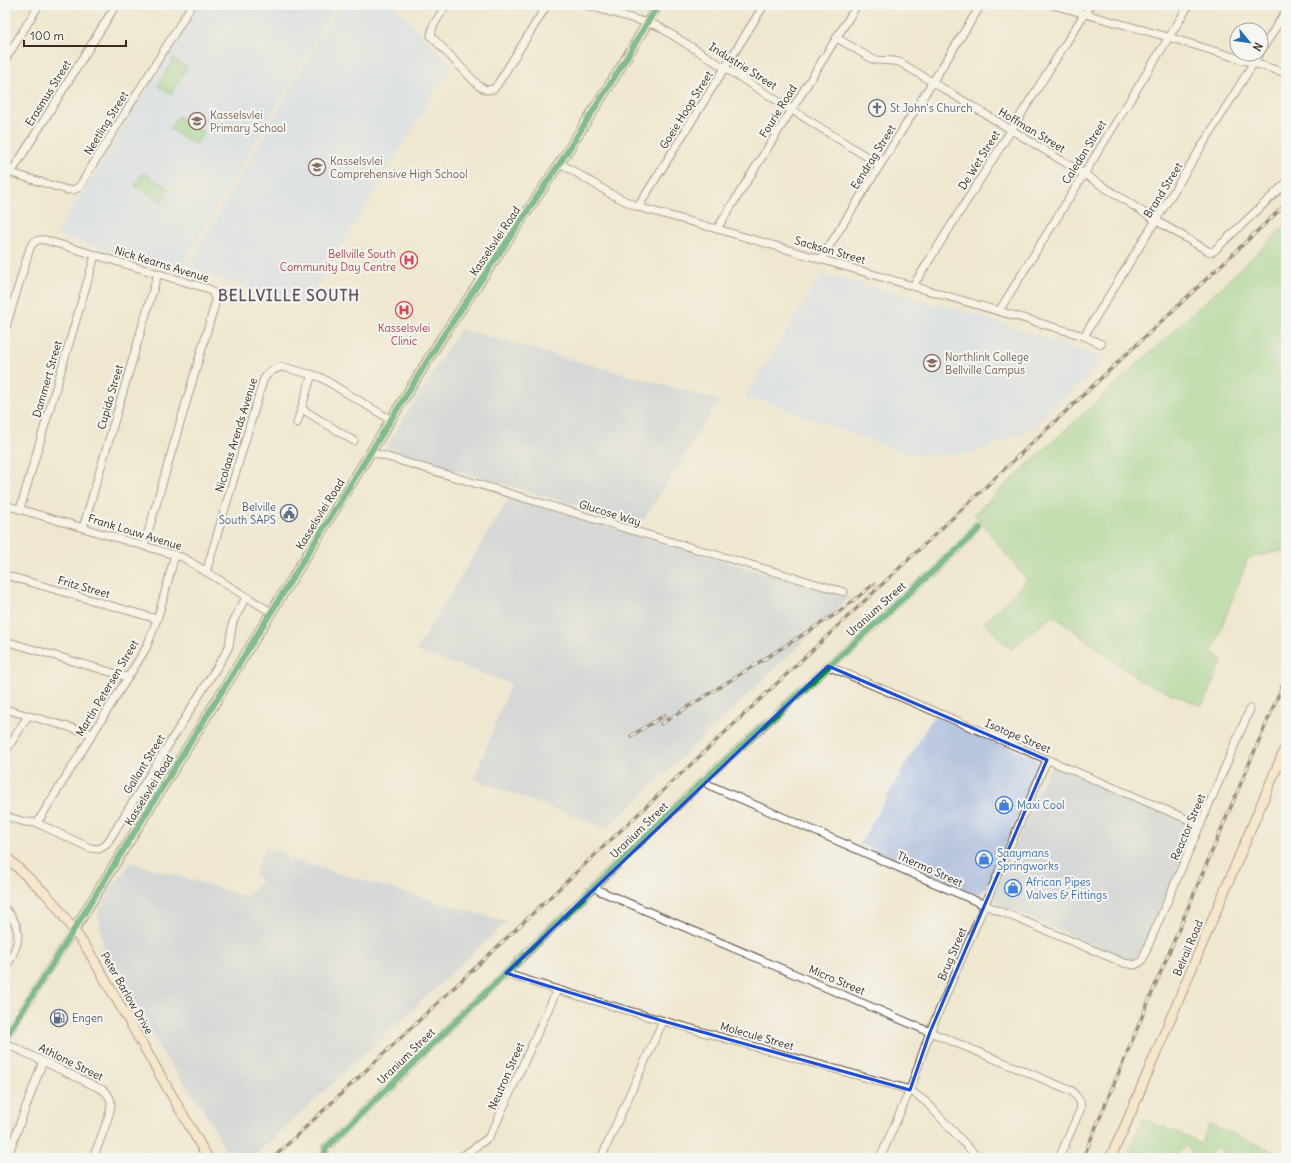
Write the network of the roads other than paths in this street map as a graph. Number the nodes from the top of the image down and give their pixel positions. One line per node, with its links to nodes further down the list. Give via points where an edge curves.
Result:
1 (39, 5): 20 (street)
2 (116, 5): 29 (street, Erasmus Street)
3 (192, 5): 29 (street, Neetling Street, via 79,187 67,190)
4 (446, 5): 5 (street, via 433,26 431,36 479,86 486,90 494,89)
5 (548, 5)
6 (586, 5): 16 (street, Industrie Street)
7 (658, 5): 16 (street, Kasselsvlei Road)
8 (764, 5): 22 (street, Goeie Hoop Street)
9 (857, 5): 17 (street, Fourie Road)
10 (981, 5): 24 (street, Eendrag Street)
11 (1053, 5): 15 (street)
12 (1090, 5): 15 (street, De Wet Street)
13 (1189, 5): 18 (street, Caledon Street)
14 (1286, 11): 19 (street)
15 (1084, 14): 18 (street); 26 (street, De Wet Street)
16 (647, 22): 22 (street, Industrie Street, via 658,26); 27 (street, Kasselsvlei Road)
17 (837, 38): 24 (street, Hoffman Street, via 872,59 901,63); 25 (street, Fourie Road)
18 (1168, 38): 21 (street); 30 (street, Caledon Street)
19 (1269, 38)
20 (5, 60)
21 (1254, 63): 23 (street); 33 (street, Brand Street)
22 (726, 68): 25 (street, Industrie Street); 32 (street, Goeie Hoop Street)
23 (1286, 73)
24 (932, 83): 26 (street, Hoffman Street, via 948,90); 28 (street, Eendrag Street)
25 (792, 110): 28 (street, Industrie Street); 34 (street, Fourie Road)
26 (1011, 130): 30 (street, Hoffman Street); 38 (street, De Wet Street)
27 (560, 163): 32 (street, Sackson Street); 47 (street, Kasselsvlei Road, via 467,299)
28 (880, 165): 36 (street, Eendrag Street)
29 (8, 172)
30 (1084, 174): 33 (street, Hoffman Street); 41 (street, Caledon Street)
31 (1286, 183): 33 (street, Hoffman Street, via 1212,252)
32 (638, 207): 34 (street, Sackson Street)
33 (1157, 221): 43 (street, Brand Street)
34 (718, 229): 36 (street, Sackson Street)
35 (95, 256): 37 (street, Nick Kearns Avenue); 40 (street, Nick Kearns Avenue, via 41,239 35,241 30,248); 52 (street, Dammert Street)
36 (821, 259): 38 (street, Sackson Street)
37 (158, 273): 53 (street, Cupido Street); 55 (street, Nick Kearns Avenue, via 209,289 213,293 215,304)
38 (913, 286): 41 (street, Sackson Street)
39 (5, 302): 40 (street)
40 (13, 304): 42 (street, Nick Kearns Avenue)
41 (999, 311): 43 (street, Sackson Street)
42 (5, 330)
43 (1084, 336): 44 (street, Sackson Street)
44 (1101, 344)
45 (312, 374): 46 (street); 47 (street, Nicolaas Arends Avenue, via 332,383); 57 (street, Nicolaas Arends Avenue, via 283,367 277,368 264,378)
46 (302, 409): 48 (street); 49 (street)
47 (391, 420): 50 (street, Kasselsvlei Road)
48 (297, 423)
49 (354, 441)
50 (371, 452): 59 (street, Glucose Way); 61 (street, Kasselsvlei Road)
51 (5, 505): 52 (street, Frank Louw Avenue)
52 (20, 509): 53 (street, Frank Louw Avenue)
53 (83, 528): 55 (street, Frank Louw Avenue)
54 (980, 528): 64 (street, Uranium Street)
55 (144, 546): 56 (street, Frank Louw Avenue)
56 (175, 555): 57 (street, Frank Louw Avenue); 62 (street, Martin Petersen Street)
57 (206, 572): 60 (street, Frank Louw Avenue)
58 (5, 575): 62 (street, Fritz Street)
59 (844, 592)
60 (246, 596): 61 (street, Frank Louw Avenue); 75 (street, Gallant Street, via 234,622 225,654 106,845 99,849 90,848)
61 (271, 612): 81 (street, Kasselsvlei Road)
62 (157, 619): 65 (street, Martin Petersen Street, via 145,650)
63 (5, 641): 65 (street)
64 (828, 666): 72 (street, Isotope Street); 73 (street, Uranium Street)
65 (127, 677): 69 (street, Martin Petersen Street)
66 (5, 709): 68 (street)
67 (1250, 709): 76 (street, Reactor Street)
68 (28, 716): 69 (street); 71 (street)
69 (93, 734): 75 (street, Martin Petersen Street)
70 (1286, 746): 101 (street, Belrail Road)
71 (5, 752)
72 (1047, 760): 76 (street, Isotope Street); 79 (street, Brug Street)
73 (704, 780): 78 (street, Uranium Street); 79 (street, Thermo Street)
74 (5, 816): 75 (street, Gallant Street)
75 (37, 823)
76 (1200, 825): 82 (street, Reactor Street)
77 (5, 856): 81 (street, Peter Barlow Drive, via 46,895)
78 (595, 887): 84 (street, Uranium Street); 87 (street, Micro Street)
79 (985, 905): 82 (street, Thermo Street, via 1124,963 1135,965 1142,961); 87 (street, Brug Street)
80 (5, 909): 83 (street, via 18,933 15,948)
81 (74, 930): 88 (street, Kasselsvlei Road); 94 (street, Peter Barlow Drive, via 106,980)
82 (1145, 953)
83 (5, 969)
84 (506, 973): 85 (street, Molecule Street); 95 (street, Uranium Street, via 326,1148)
85 (557, 990): 86 (street, Molecule Street); 96 (street, Neutron Street, via 494,1128 488,1138)
86 (663, 1021): 91 (street, Molecule Street); 97 (street)
87 (930, 1032): 91 (street, Brug Street); 100 (street, Micro Street, via 1072,1091 1080,1101 1081,1108)
88 (5, 1038)
89 (5, 1042): 90 (street, Athlone Street)
90 (43, 1061): 92 (street); 93 (street, Athlone Street, via 103,1090 110,1097 110,1110)
91 (910, 1090): 98 (street, Brug Street); 99 (street, Molecule Street, via 926,1102)
92 (7, 1158)
93 (93, 1158)
94 (208, 1158)
95 (324, 1158)
96 (460, 1158)
97 (600, 1158)
98 (880, 1158)
99 (978, 1158)
100 (1059, 1158)
101 (1110, 1158)

